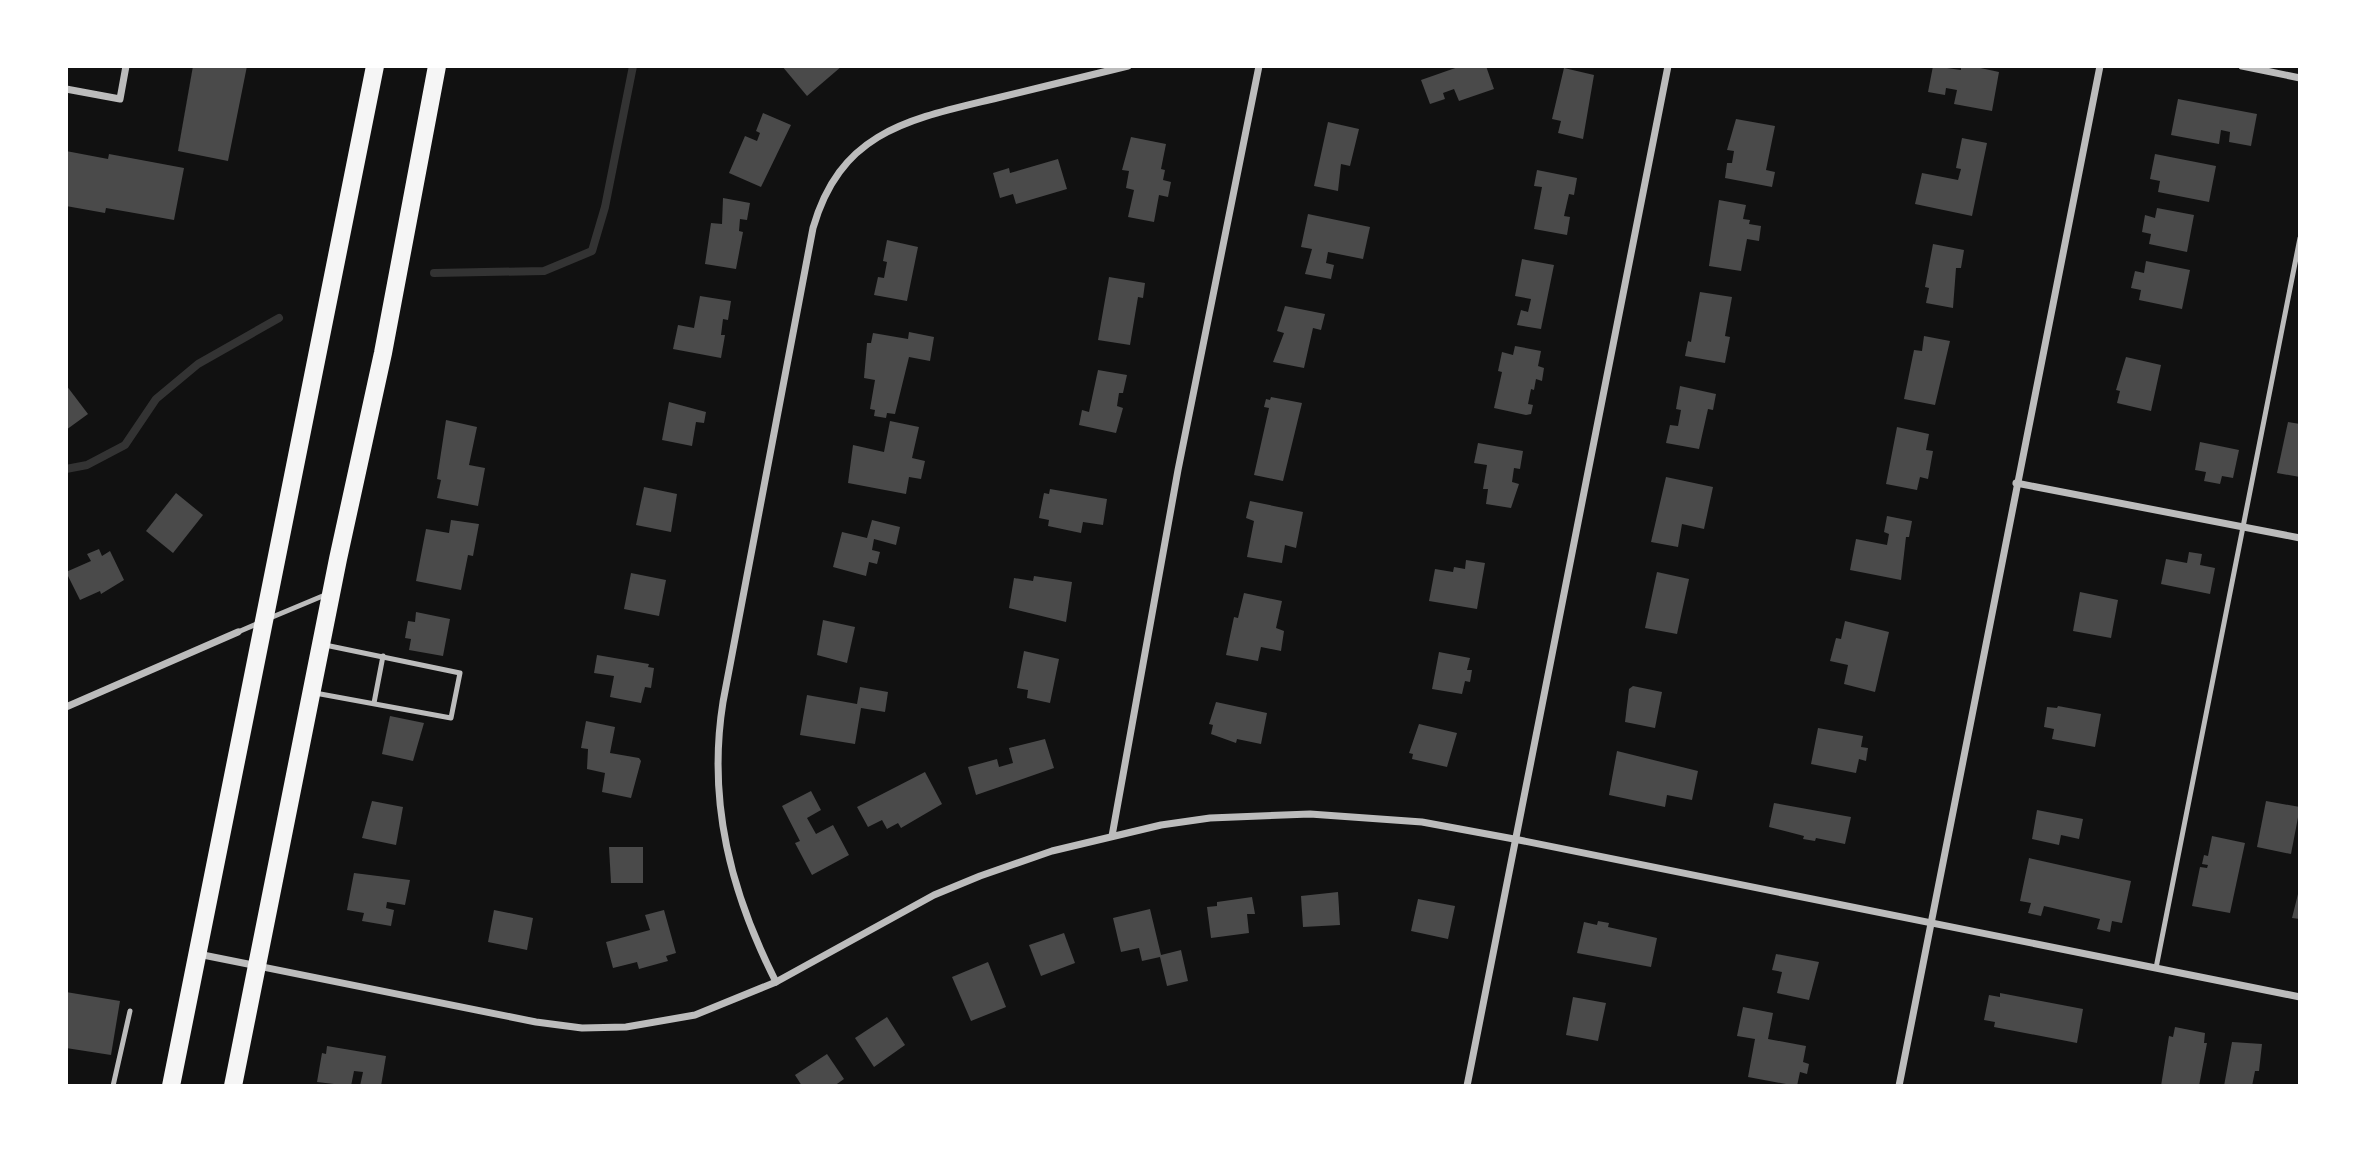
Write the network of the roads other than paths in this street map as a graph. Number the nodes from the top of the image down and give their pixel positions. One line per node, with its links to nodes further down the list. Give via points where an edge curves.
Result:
1 (126, 66): 10 (street, via 120,99)
2 (375, 66): 16 (main road)
3 (437, 66): 15 (main road)
4 (1128, 66): 29 (street, via 910,119 868,144 842,170 828,190 813,228 721,714 718,764 723,839 743,913)
5 (1259, 66): 23 (street, via 1178,470)
6 (1668, 66): 24 (street)
7 (2100, 66): 12 (street)
8 (2242, 66): 9 (street)
9 (2300, 78)
10 (66, 89)
11 (2300, 238): 13 (lane)
12 (2016, 483): 13 (street); 25 (street)
13 (2243, 527): 14 (street); 28 (lane)
14 (2300, 538)
15 (332, 592): 16 (lane); 18 (main road)
16 (265, 620): 17 (lane); 26 (main road)
17 (238, 632): 22 (street)
18 (321, 644): 19 (lane); 20 (main road)
19 (383, 656): 21 (lane); 21 (lane, via 460,673 451,718)
20 (312, 692): 21 (lane); 27 (main road)
21 (374, 703)
22 (67, 706)
23 (1112, 836): 24 (street, via 1210,818 1310,814 1422,822); 29 (street, via 1028,858 946,890)
24 (1514, 839): 25 (street); 35 (street)
25 (1931, 922): 28 (street); 36 (street)
26 (198, 954): 27 (street); 33 (main road)
27 (257, 966): 29 (street, via 582,1028 673,1021); 34 (main road)
28 (2156, 968): 30 (street)
29 (776, 982)
30 (2300, 997)
31 (130, 1012): 32 (lane)
32 (113, 1086)
33 (171, 1086)
34 (233, 1086)
35 (1467, 1086)
36 (1899, 1086)

